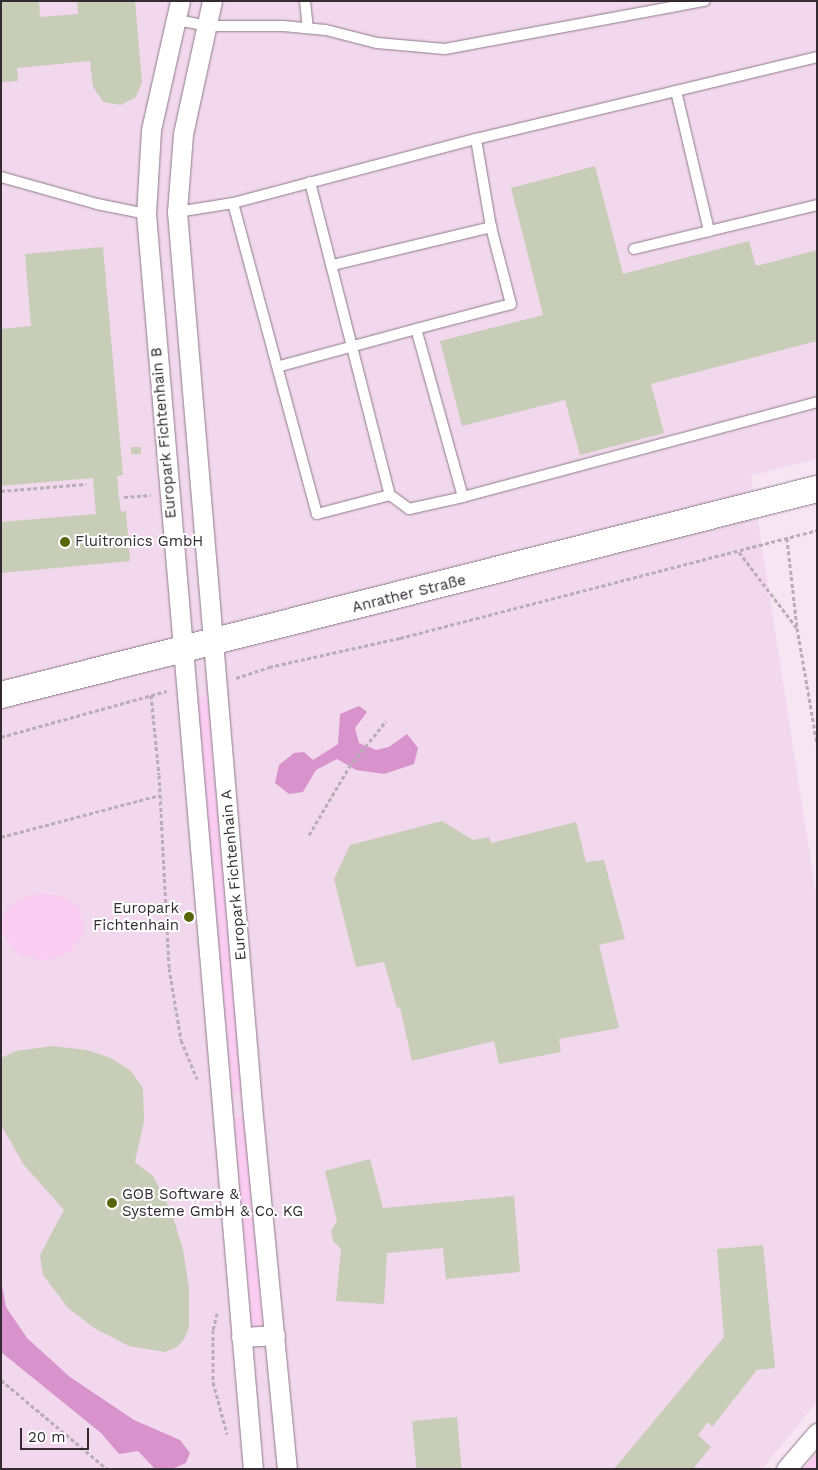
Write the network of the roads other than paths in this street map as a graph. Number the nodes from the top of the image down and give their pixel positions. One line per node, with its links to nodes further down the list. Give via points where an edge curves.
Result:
1 (180, 1): 5 (street, Europark Fichtenhain B)
2 (212, 1): 6 (street, Europark Fichtenhain B)
3 (305, 1): 7 (lane)
4 (705, 1): 7 (lane, via 445,49 377,43)
5 (176, 20): 6 (lane); 16 (street, Europark Fichtenhain B, via 151,130)
6 (207, 26): 7 (lane); 15 (street, Europark Fichtenhain B, via 183,134)
7 (308, 28)
8 (817, 57): 9 (lane)
9 (676, 91): 10 (lane); 18 (lane)
10 (476, 139): 12 (lane); 17 (lane)
11 (1, 177): 16 (lane)
12 (310, 182): 13 (lane); 20 (lane)
13 (233, 203): 15 (lane); 23 (lane)
14 (817, 205): 18 (lane)
15 (177, 212): 16 (street); 28 (street, Europark Fichtenhain B)
16 (146, 214): 29 (street, Europark Fichtenhain B)
17 (491, 227): 20 (lane); 21 (lane, via 511,304)
18 (709, 231): 19 (lane)
19 (634, 249)
20 (333, 265): 22 (lane)
21 (416, 329): 22 (lane); 27 (lane)
22 (352, 346): 23 (lane); 26 (lane)
23 (280, 366): 26 (lane, via 317,514)
24 (817, 402): 27 (lane)
25 (817, 489): 28 (main road, Anrather Straße)
26 (390, 495): 27 (lane, via 409,509)
27 (463, 498)
28 (214, 644): 29 (main road, Anrather Straße); 31 (street, Europark Fichtenhain A)
29 (183, 651): 30 (main road, Anrather Straße); 32 (street, Europark Fichtenhain A)
30 (1, 695)
31 (252, 1106): 32 (street); 33 (street, Europark Fichtenhain A)
32 (221, 1108): 34 (street, Europark Fichtenhain A)
33 (276, 1335): 34 (street); 37 (street, Europark Fichtenhain A)
34 (241, 1337): 36 (street, Europark Fichtenhain A)
35 (817, 1433): 38 (street)
36 (254, 1469)
37 (287, 1469)
38 (786, 1469)

